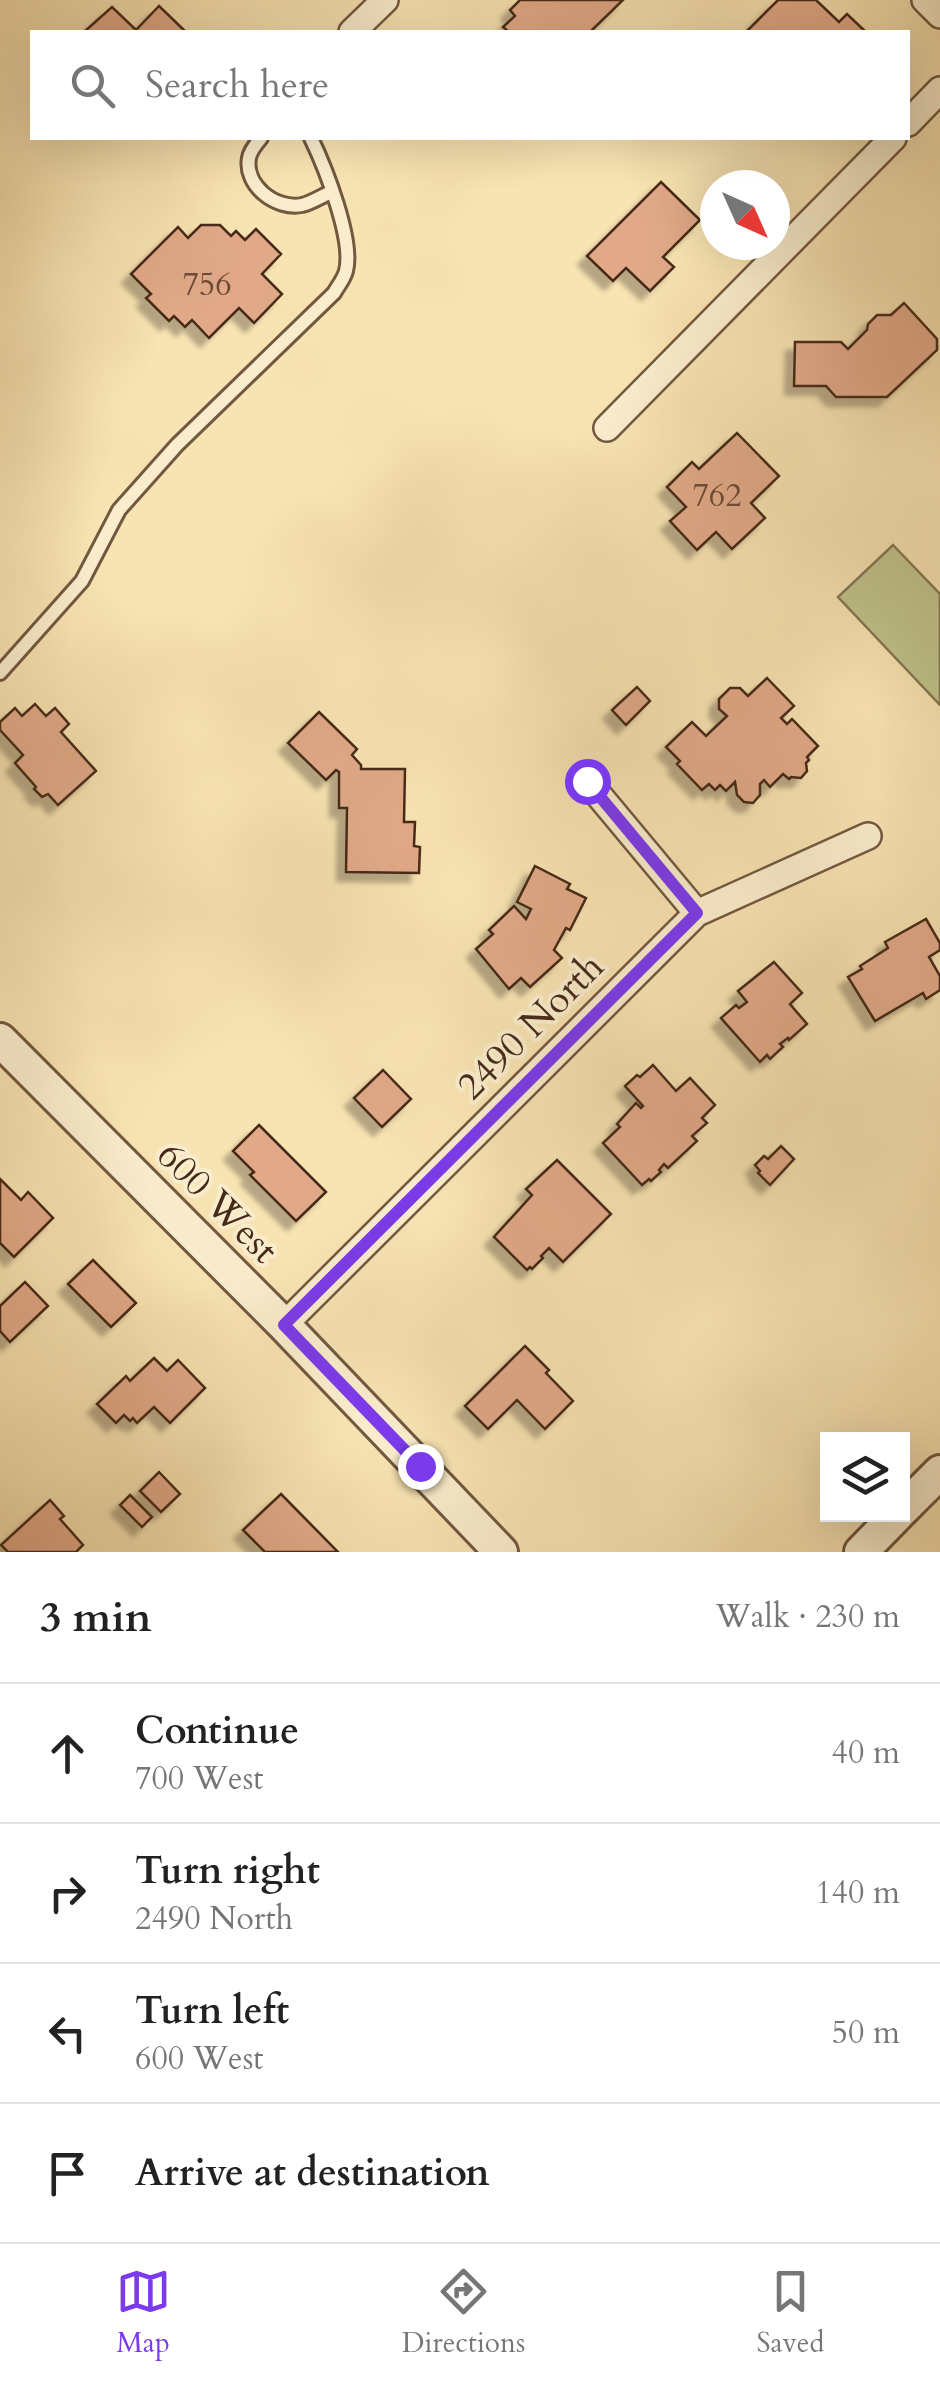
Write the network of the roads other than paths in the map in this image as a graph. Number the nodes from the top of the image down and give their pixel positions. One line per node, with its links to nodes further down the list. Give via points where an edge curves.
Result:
1 (385, 0): 4 (street)
2 (924, 0): 3 (street)
3 (940, 15)
4 (354, 30)
5 (940, 90): 6 (street)
6 (910, 121)
7 (258, 140): 10 (lane, via 248,154 248,174 262,194 300,206)
8 (312, 140): 10 (lane)
9 (891, 140): 11 (street)
10 (331, 192): 12 (lane, via 347,252 346,273 334,293 119,510 82,581)
11 (607, 428)
12 (0, 673)
13 (587, 781): 15 (street)
14 (868, 836): 15 (street, 2490 North)
15 (697, 913): 17 (street, 2490 North)
16 (0, 1040): 17 (street, 600 West)
17 (284, 1325): 21 (street, 600 West)
18 (940, 1472): 19 (street)
19 (910, 1502)
20 (890, 1522): 22 (street)
21 (502, 1552)
22 (861, 1552)

